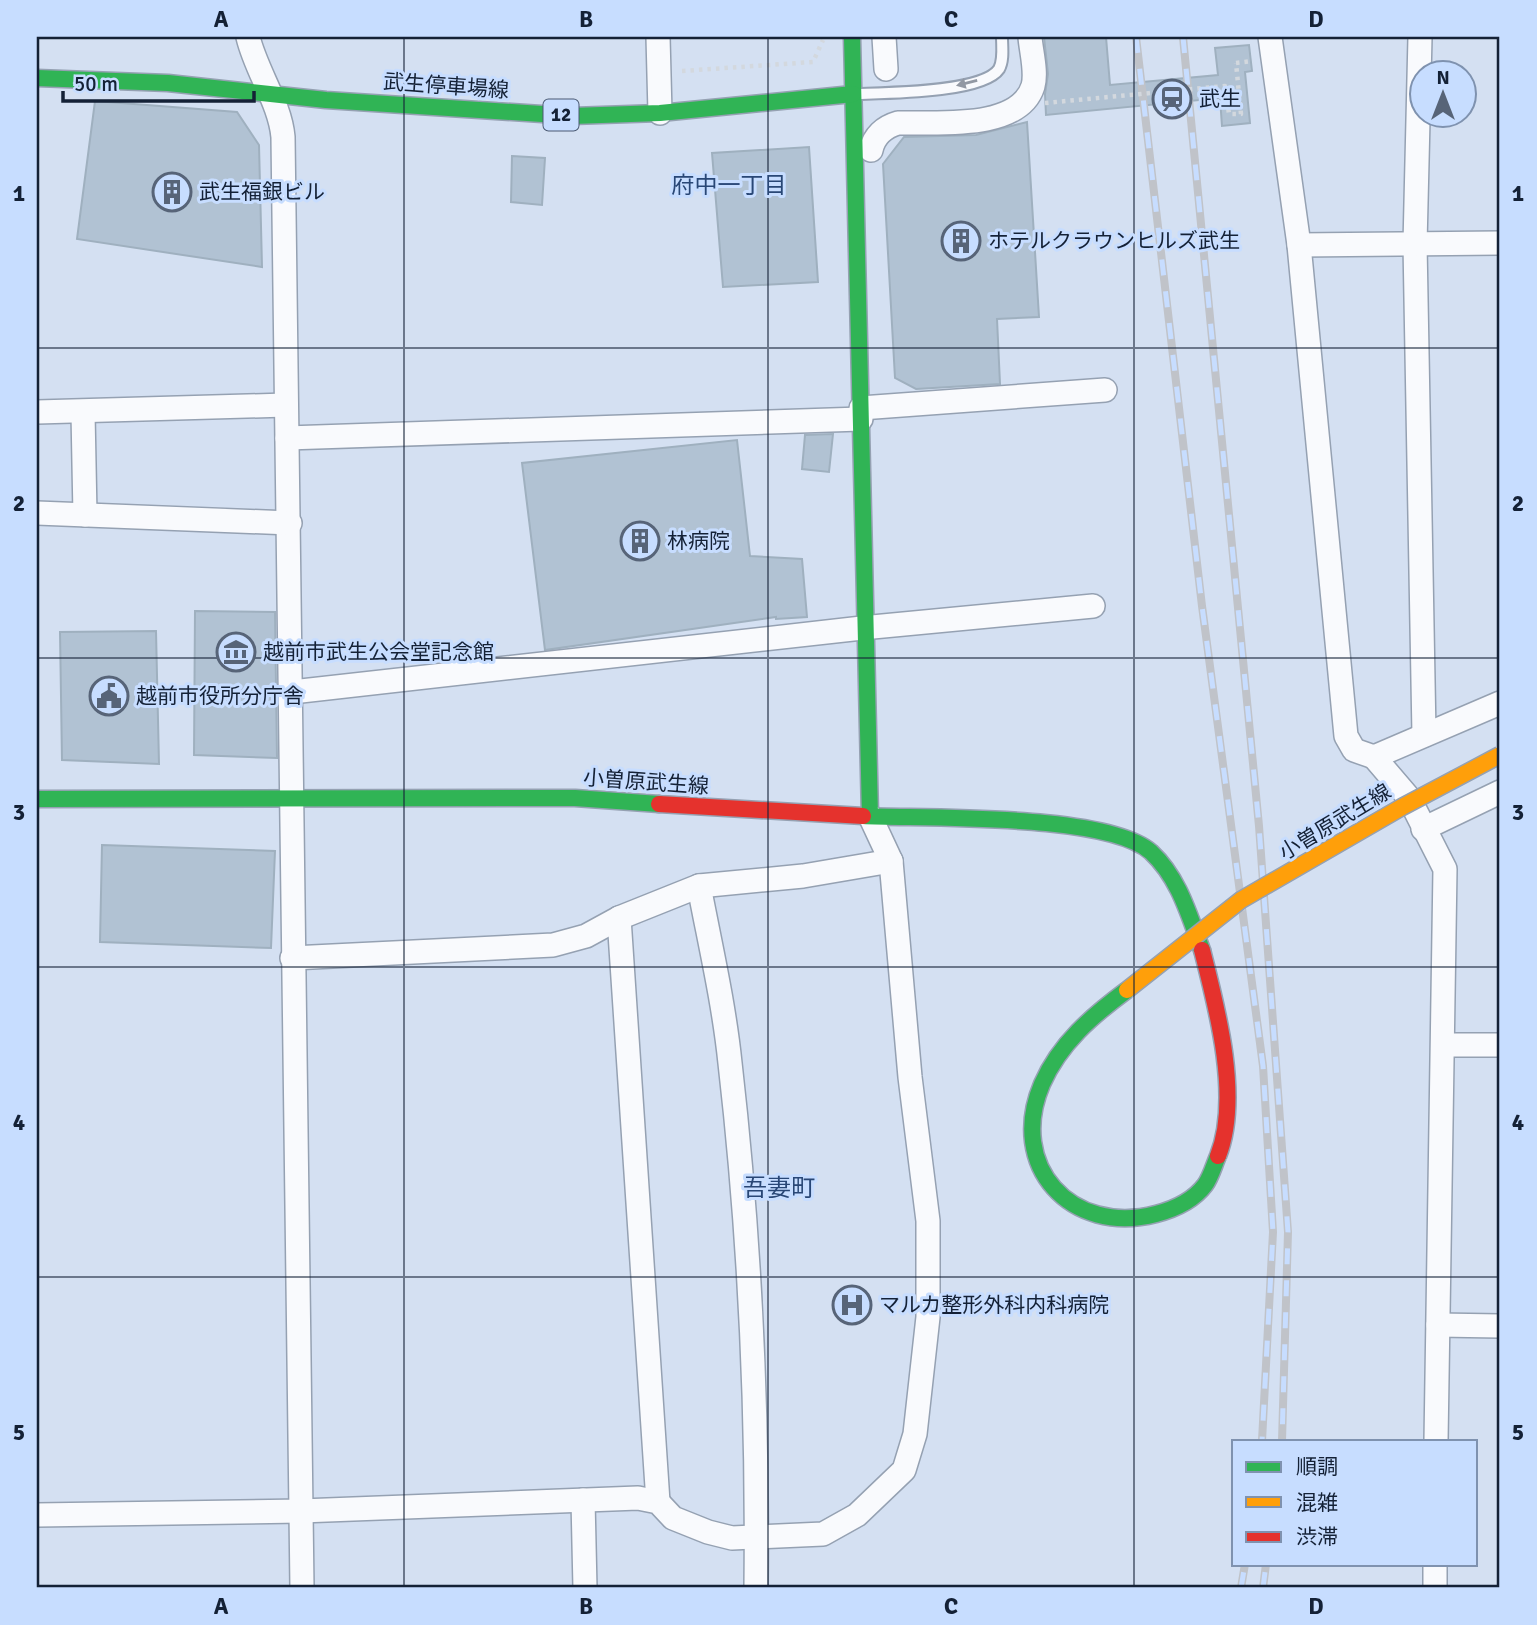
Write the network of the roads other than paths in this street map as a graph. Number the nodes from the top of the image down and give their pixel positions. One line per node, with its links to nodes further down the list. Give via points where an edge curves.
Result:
1 (248, 37): 11 (street)
2 (658, 37): 13 (street)
3 (852, 37): 12 (main road)
4 (884, 37): 9 (street)
5 (1002, 37): 12 (lane, one-way to 12, via 1000,65 984,79 951,87)
6 (1030, 37): 14 (street, via 1034,103 1000,117 888,126 873,141)
7 (1270, 37): 17 (street)
8 (1420, 37): 16 (street)
9 (886, 69)
10 (37, 78): 11 (main road, 武生停車場線 / 12)
11 (268, 93): 13 (main road, 武生停車場線 / 12, via 572,116); 19 (street, via 281,118 283,137)
12 (853, 94): 13 (main road, 武生停車場線 / 12); 22 (main road)
13 (660, 113)
14 (871, 150)
15 (1500, 243): 16 (street)
16 (1415, 244): 17 (street); 31 (street)
17 (1299, 245): 33 (street, via 1346,736 1354,750)
18 (1105, 390): 22 (street)
19 (286, 405): 21 (street); 23 (street)
20 (37, 412): 21 (street)
21 (83, 413): 25 (street)
22 (861, 414): 23 (street); 28 (main road)
23 (287, 438): 26 (street)
24 (37, 513): 25 (street)
25 (85, 514): 26 (street)
26 (290, 523): 29 (street)
27 (1093, 606): 28 (street)
28 (862, 628): 29 (street); 37 (main road)
29 (292, 692): 36 (street)
30 (1500, 703): 31 (street)
31 (1424, 735): 33 (street)
32 (1500, 755): 37 (main road, 小曽原武生線, bridge, via 1420,796 1223,912 1075,1034 1049,1070 1032,1112 1037,1160 1048,1182 1068,1202 1105,1218 1124,1220 1166,1213 1202,1191 1215,1169 1224,1135 1215,997 1202,950 1172,877 1149,850 1117,833 1066,824)
33 (1374, 757): 38 (street, via 1409,798)
34 (1500, 792): 38 (street)
35 (37, 799): 36 (main road, 小曽原武生線)
36 (293, 799): 37 (main road, 小曽原武生線, via 575,798); 42 (street)
37 (870, 816): 39 (street)
38 (1423, 829): 43 (street, via 1445,869)
39 (891, 861): 40 (street, via 803,876); 52 (street, via 928,1222 928,1318 915,1434 904,1470 857,1516 823,1534)
40 (699, 886): 41 (street); 52 (street, via 730,1061 744,1206)
41 (619, 918): 42 (street, via 586,936 552,945); 49 (street)
42 (292, 958): 50 (street)
43 (1444, 1045): 44 (street); 45 (street)
44 (1500, 1045)
45 (1438, 1325): 46 (street); 47 (street)
46 (1500, 1326)
47 (1437, 1440)
48 (583, 1500): 49 (street); 50 (street); 55 (street)
49 (658, 1502): 52 (street, via 673,1518 708,1532 732,1538)
50 (301, 1511): 51 (street); 54 (street)
51 (37, 1515)
52 (757, 1537): 56 (street)
53 (1435, 1566): 57 (street)
54 (302, 1588)
55 (584, 1588)
56 (756, 1588)
57 (1435, 1588)

